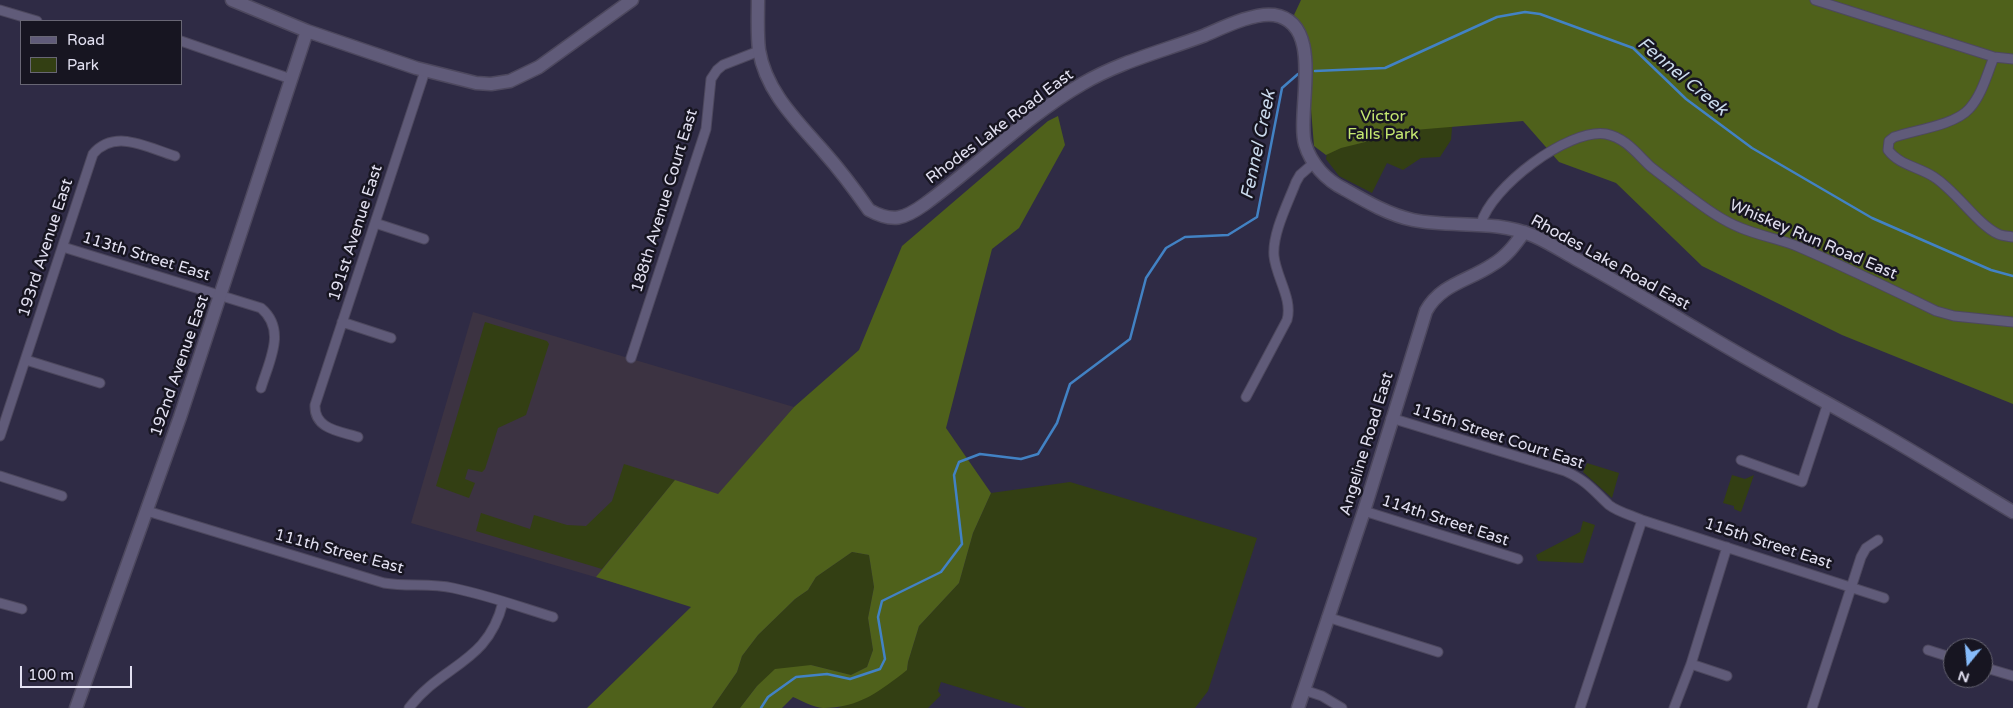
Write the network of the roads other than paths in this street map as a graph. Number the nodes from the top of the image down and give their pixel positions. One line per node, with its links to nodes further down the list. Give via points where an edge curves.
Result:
1 (232, 0): 5 (street)
2 (632, 0): 13 (street, via 539,67 510,81 476,83)
3 (758, 0): 10 (street, Rhodes Lake Road East)
4 (1815, 0): 11 (street)
5 (255, 4): 8 (street)
6 (0, 10): 7 (street)
7 (34, 20)
8 (307, 31): 13 (street); 14 (street, 192nd Avenue East)
9 (182, 41): 14 (street)
10 (759, 51): 16 (street, Rhodes Lake Road East, via 780,102 869,210 886,217 904,216 925,204 1082,83 1236,23 1269,14 1288,21 1304,45 1304,133); 27 (street, 188th Avenue Court East, via 723,66 711,79 706,129)
11 (1994, 57): 12 (street); 20 (street, via 1981,89 1966,112 1946,122 1894,137 1889,141 1888,150 1896,159 1934,176 1990,230)
12 (2013, 59)
13 (425, 71): 17 (street, 191st Avenue East)
14 (291, 79): 23 (street, 192nd Avenue East)
15 (175, 156): 22 (street, 193rd Avenue East, via 123,140 110,142 98,149 91,159)
16 (1315, 162): 18 (street, Rhodes Lake Road East, via 1336,185 1404,217); 31 (street, via 1296,182 1274,246 1288,316)
17 (375, 223): 21 (street); 24 (street, 191st Avenue East)
18 (1480, 224): 19 (street, Rhodes Lake Road East); 25 (street, Whiskey Run Road East, via 1491,202 1531,164 1570,140 1595,133 1606,134 1628,144 1663,176 1734,225 1799,248 1936,311)
19 (1524, 232): 32 (street, Rhodes Lake Road East, via 1618,282); 33 (street, Angeline Road East, via 1506,255 1484,270 1446,288 1430,303)
20 (2013, 237)
21 (424, 239)
22 (63, 247): 23 (street, 113th Street East); 28 (street, 193rd Avenue East)
23 (221, 296): 30 (street, 113th Street East, via 261,308 272,321 275,340); 40 (street, 192nd Avenue East)
24 (342, 322): 26 (street); 35 (street, 191st Avenue East, via 315,412 325,426)
25 (2013, 322)
26 (391, 338)
27 (631, 358)
28 (26, 360): 29 (street); 34 (street, 193rd Avenue East)
29 (100, 383)
30 (261, 388)
31 (1246, 397)
32 (1828, 403): 36 (street, via 1802,482); 41 (street, Rhodes Lake Road East)
33 (1392, 418): 39 (street, Angeline Road East); 42 (street, 115th Street Court East, via 1565,471 1594,488 1619,511)
34 (0, 436)
35 (358, 437)
36 (1742, 460)
37 (0, 476): 38 (street)
38 (62, 496)
39 (1364, 510): 45 (street, 114th Street East); 52 (street, Angeline Road East)
40 (147, 511): 49 (street, 111th Street East, via 384,583 454,588); 61 (street, 192nd Avenue East)
41 (2013, 512)
42 (1642, 520): 44 (street, 115th Street East); 65 (street)
43 (1878, 540): 46 (street, via 1866,548)
44 (1726, 547): 46 (street, 115th Street East); 56 (street)
45 (1518, 560)
46 (1851, 587): 47 (street, 115th Street East); 67 (street)
47 (1884, 598)
48 (0, 602): 50 (street)
49 (503, 602): 51 (street, 111th Street East); 62 (street, via 497,621 484,643 463,663 427,687)
50 (22, 609)
51 (553, 617)
52 (1327, 617): 54 (street); 60 (street, Angeline Road East)
53 (1928, 650): 55 (street)
54 (1438, 652)
55 (1943, 655)
56 (1691, 664): 58 (street); 66 (street)
57 (1993, 670): 59 (street)
58 (1727, 676)
59 (2013, 676)
60 (1304, 690): 63 (street, Angeline Road East); 64 (street)
61 (76, 708)
62 (409, 708)
63 (1298, 708)
64 (1342, 708)
65 (1580, 708)
66 (1674, 708)
67 (1812, 708)

